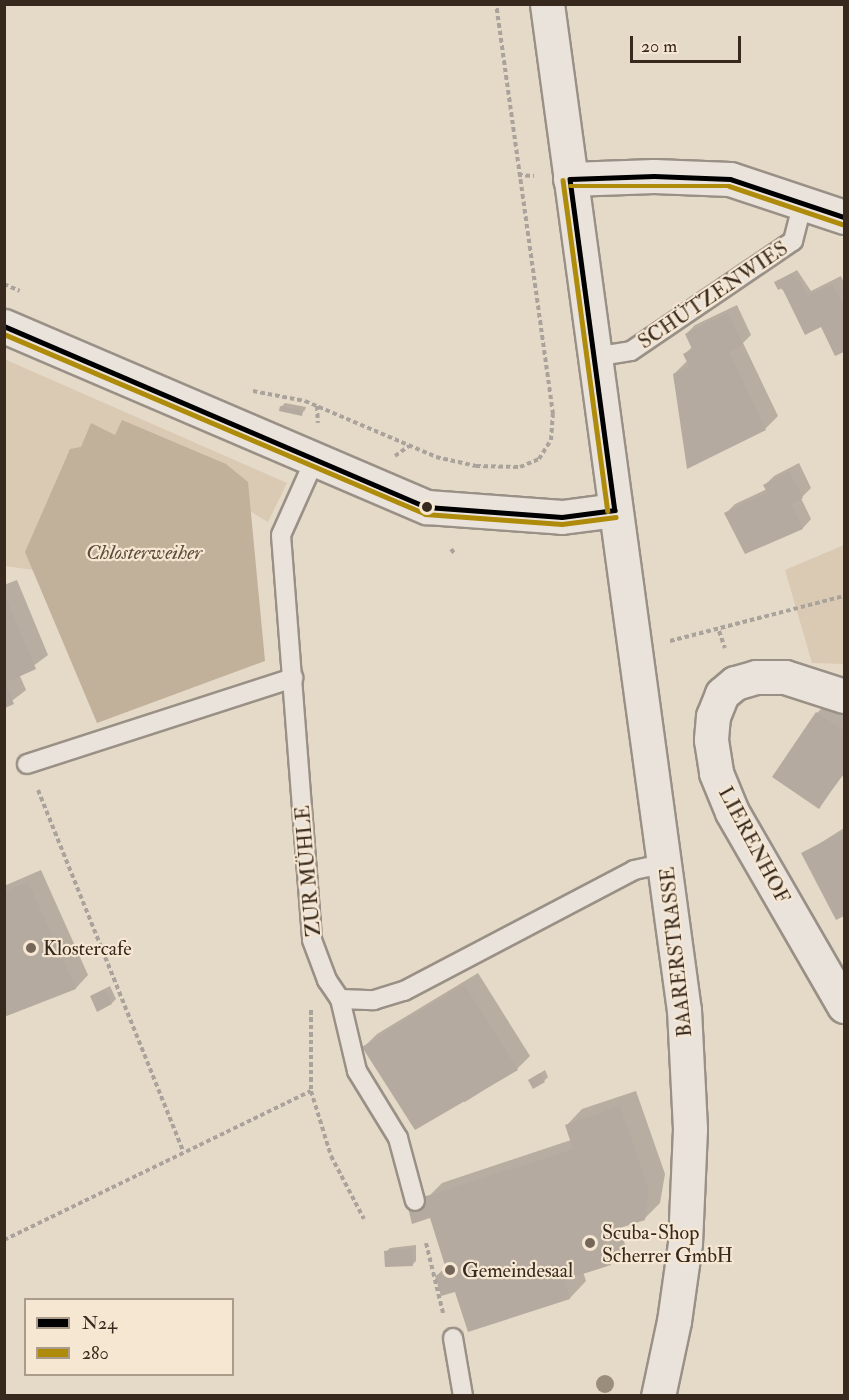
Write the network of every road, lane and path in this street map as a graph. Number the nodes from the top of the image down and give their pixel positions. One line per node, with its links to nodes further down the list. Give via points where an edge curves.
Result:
1 (496, 4): 13 (path, via 553,414 551,440 539,459 520,467 476,465)
2 (547, 4): 3 (street, BAARERSTRASSE)
3 (570, 179): 4 (street, via 730,179); 9 (street, BAARERSTRASSE)
4 (803, 202): 5 (street); 9 (lane, SCHÜTZENWIES, via 793,241 631,351)
5 (844, 217)
6 (4, 284): 7 (path)
7 (26, 294)
8 (4, 326): 15 (street)
9 (594, 357): 16 (street, BAARERSTRASSE)
10 (251, 391): 11 (path)
11 (317, 406): 12 (path); 13 (path)
12 (318, 422)
13 (409, 446): 14 (path)
14 (394, 456)
15 (315, 459): 16 (street, via 427,507 562,517); 19 (lane, ZUR MÜHLE, via 281,535)
16 (615, 510): 22 (street, BAARERSTRASSE)
17 (844, 596): 18 (path)
18 (670, 641)
19 (292, 678): 21 (lane); 23 (lane, ZUR MÜHLE, via 312,940)
20 (844, 696): 25 (street, LIERENHOF, via 785,677 756,677 735,683 722,694 711,740 716,773 732,812)
21 (27, 764): 27 (path)
22 (666, 863): 24 (lane, via 634,870 404,991 374,1000); 34 (street, BAARERSTRASSE, via 684,1010 690,1129 685,1243)
23 (327, 980): 24 (lane, ZUR MÜHLE); 26 (path, via 311,995)
24 (340, 999): 28 (lane, via 357,1071 398,1138)
25 (844, 1006)
26 (310, 1091): 27 (path); 29 (path, via 331,1156)
27 (183, 1151): 30 (path)
28 (415, 1201)
29 (364, 1219)
30 (4, 1240)
31 (426, 1243): 32 (path, via 431,1274)
32 (453, 1338): 33 (lane)
33 (463, 1395)
34 (658, 1395)

